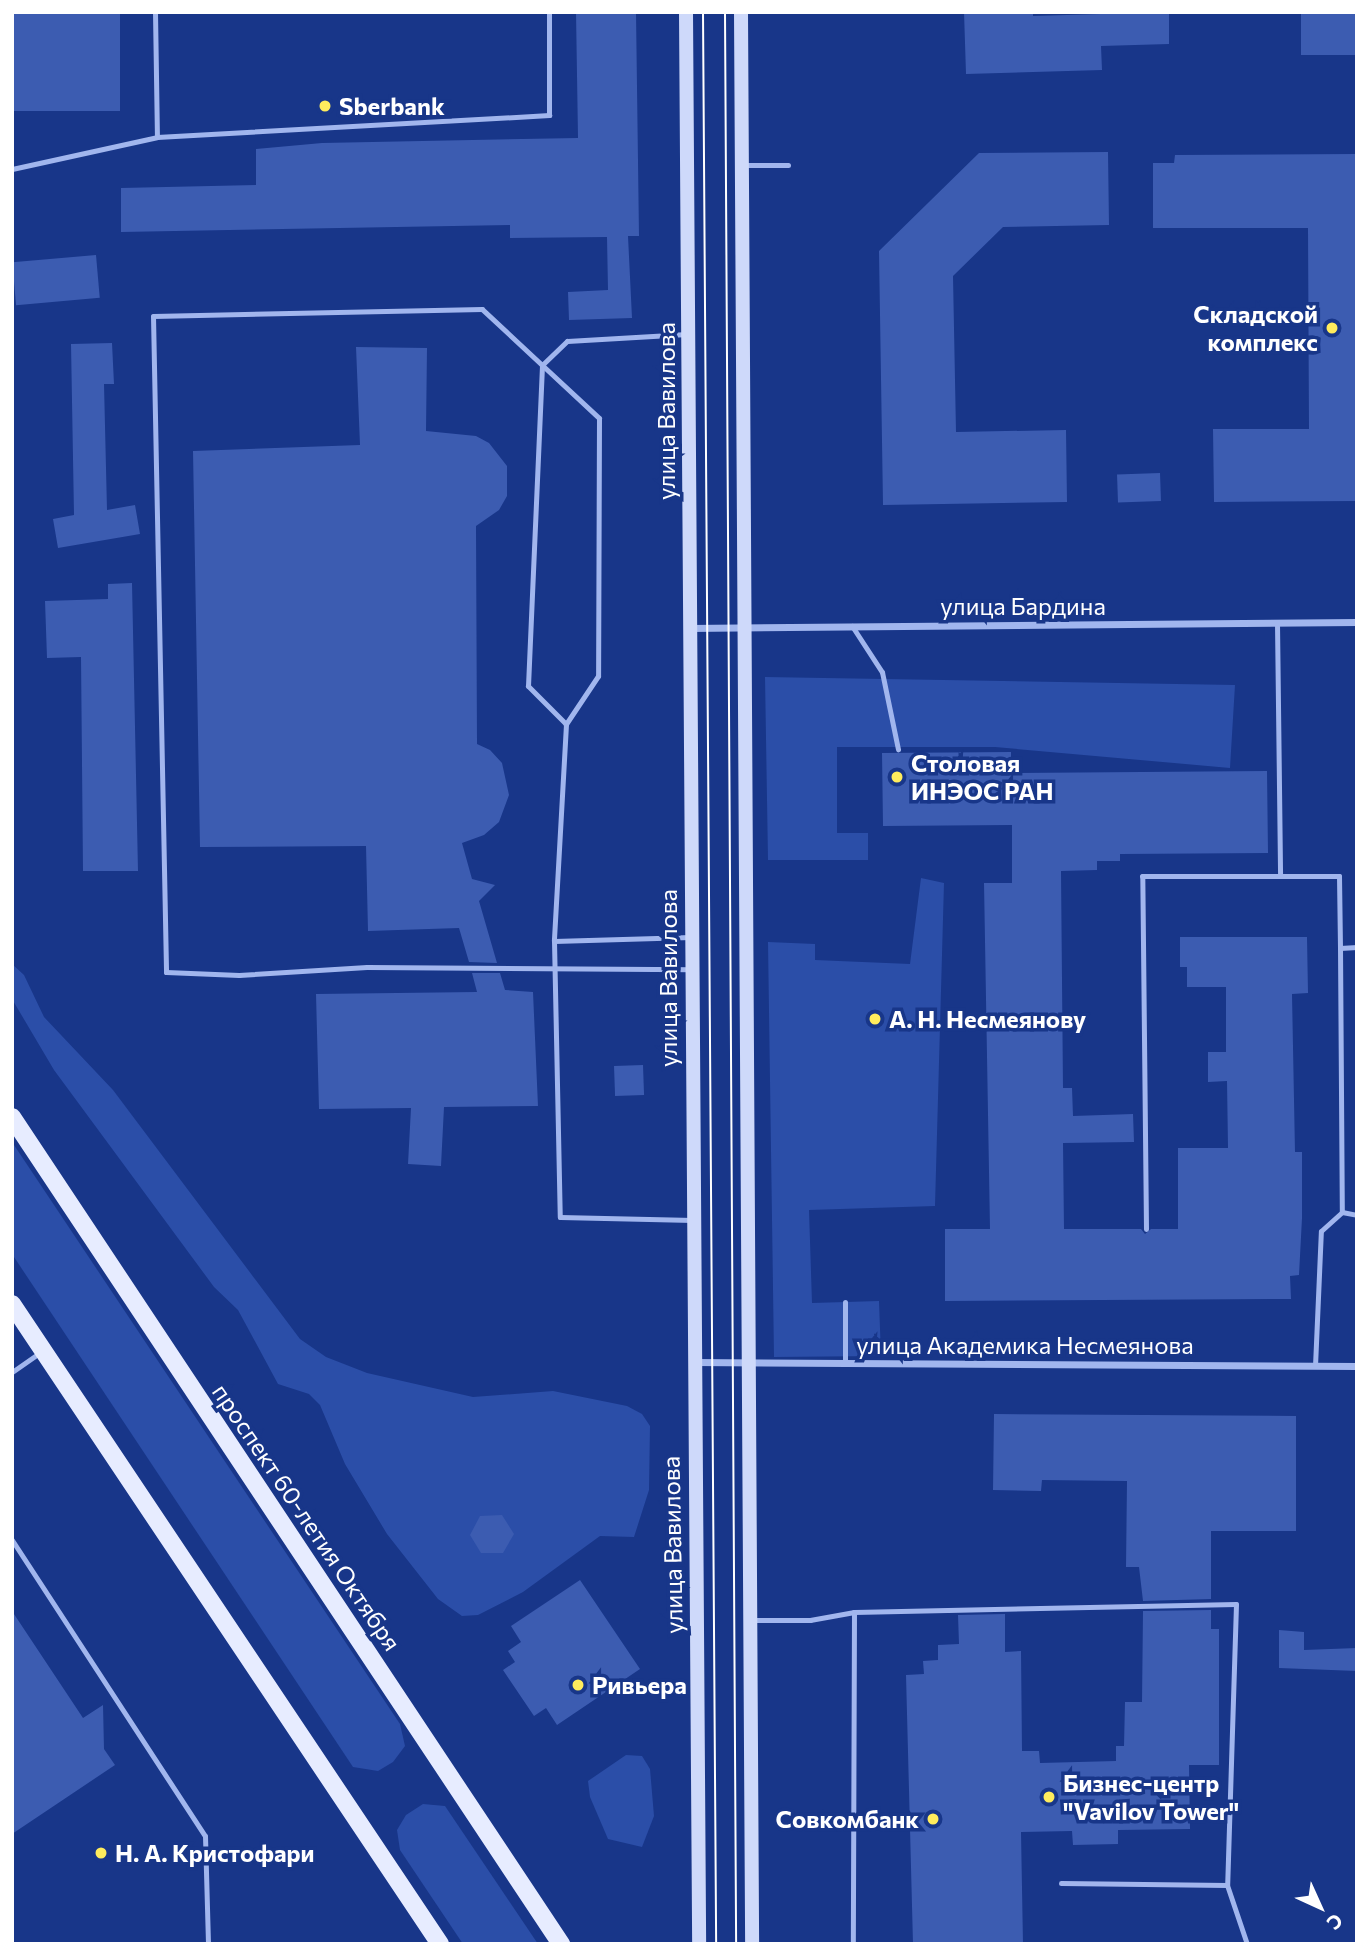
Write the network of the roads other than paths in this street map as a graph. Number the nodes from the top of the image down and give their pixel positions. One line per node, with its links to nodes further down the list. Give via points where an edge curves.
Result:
1 (155, 12): 5 (lane)
2 (549, 12): 5 (lane, via 549,115)
3 (686, 12): 9 (main road, улица Вавилова)
4 (741, 12): 6 (main road)
5 (157, 136): 8 (lane)
6 (742, 165): 7 (lane); 14 (main road)
7 (788, 165)
8 (12, 169)
9 (688, 333): 10 (lane, via 567,341); 15 (main road, улица Вавилова)
10 (542, 365): 16 (lane, via 528,686); 16 (lane, via 599,418 598,676); 24 (lane, via 482,309 153,316 166,972 239,975 367,967)
11 (1357, 622): 12 (street, улица Бардина)
12 (1277, 624): 13 (street, улица Бардина); 18 (lane)
13 (852, 626): 14 (street, улица Бардина); 17 (lane, via 882,672)
14 (744, 627): 15 (street, улица Бардина); 34 (main road)
15 (689, 628): 19 (main road, улица Вавилова)
16 (566, 724): 20 (lane)
17 (898, 749)
18 (1280, 876): 22 (lane, via 1339,876); 29 (lane, via 1142,876)
19 (691, 937): 20 (lane); 23 (main road, улица Вавилова)
20 (554, 941): 24 (lane)
21 (1357, 947): 22 (lane)
22 (1340, 948): 26 (lane)
23 (691, 969): 24 (lane); 28 (main road, улица Вавилова)
24 (557, 971): 28 (lane, via 560,1217)
25 (12, 1117): 46 (main road, проспект 60-летия Октября)
26 (1342, 1212): 27 (lane); 36 (lane, via 1321,1231)
27 (1357, 1215)
28 (693, 1220): 33 (main road, улица Вавилова)
29 (1146, 1229)
30 (845, 1302): 35 (lane)
31 (12, 1304): 32 (main road)
32 (43, 1350): 38 (lane); 45 (main road)
33 (693, 1362): 34 (street, улица Академика Несмеянова); 47 (main road, улица Вавилова)
34 (749, 1362): 35 (street, улица Академика Несмеянова); 41 (main road)
35 (845, 1363): 36 (street, улица Академика Несмеянова)
36 (1315, 1366): 37 (street, улица Академика Несмеянова)
37 (1357, 1366)
38 (12, 1372)
39 (12, 1540): 44 (lane, via 205,1836)
40 (854, 1612): 41 (lane, via 810,1620); 43 (lane, via 1236,1604); 49 (lane)
41 (750, 1620): 48 (main road)
42 (1061, 1883): 43 (lane)
43 (1227, 1885): 50 (lane)
44 (208, 1944)
45 (440, 1944)
46 (561, 1944)
47 (699, 1944)
48 (752, 1944)
49 (853, 1944)
50 (1247, 1944)

